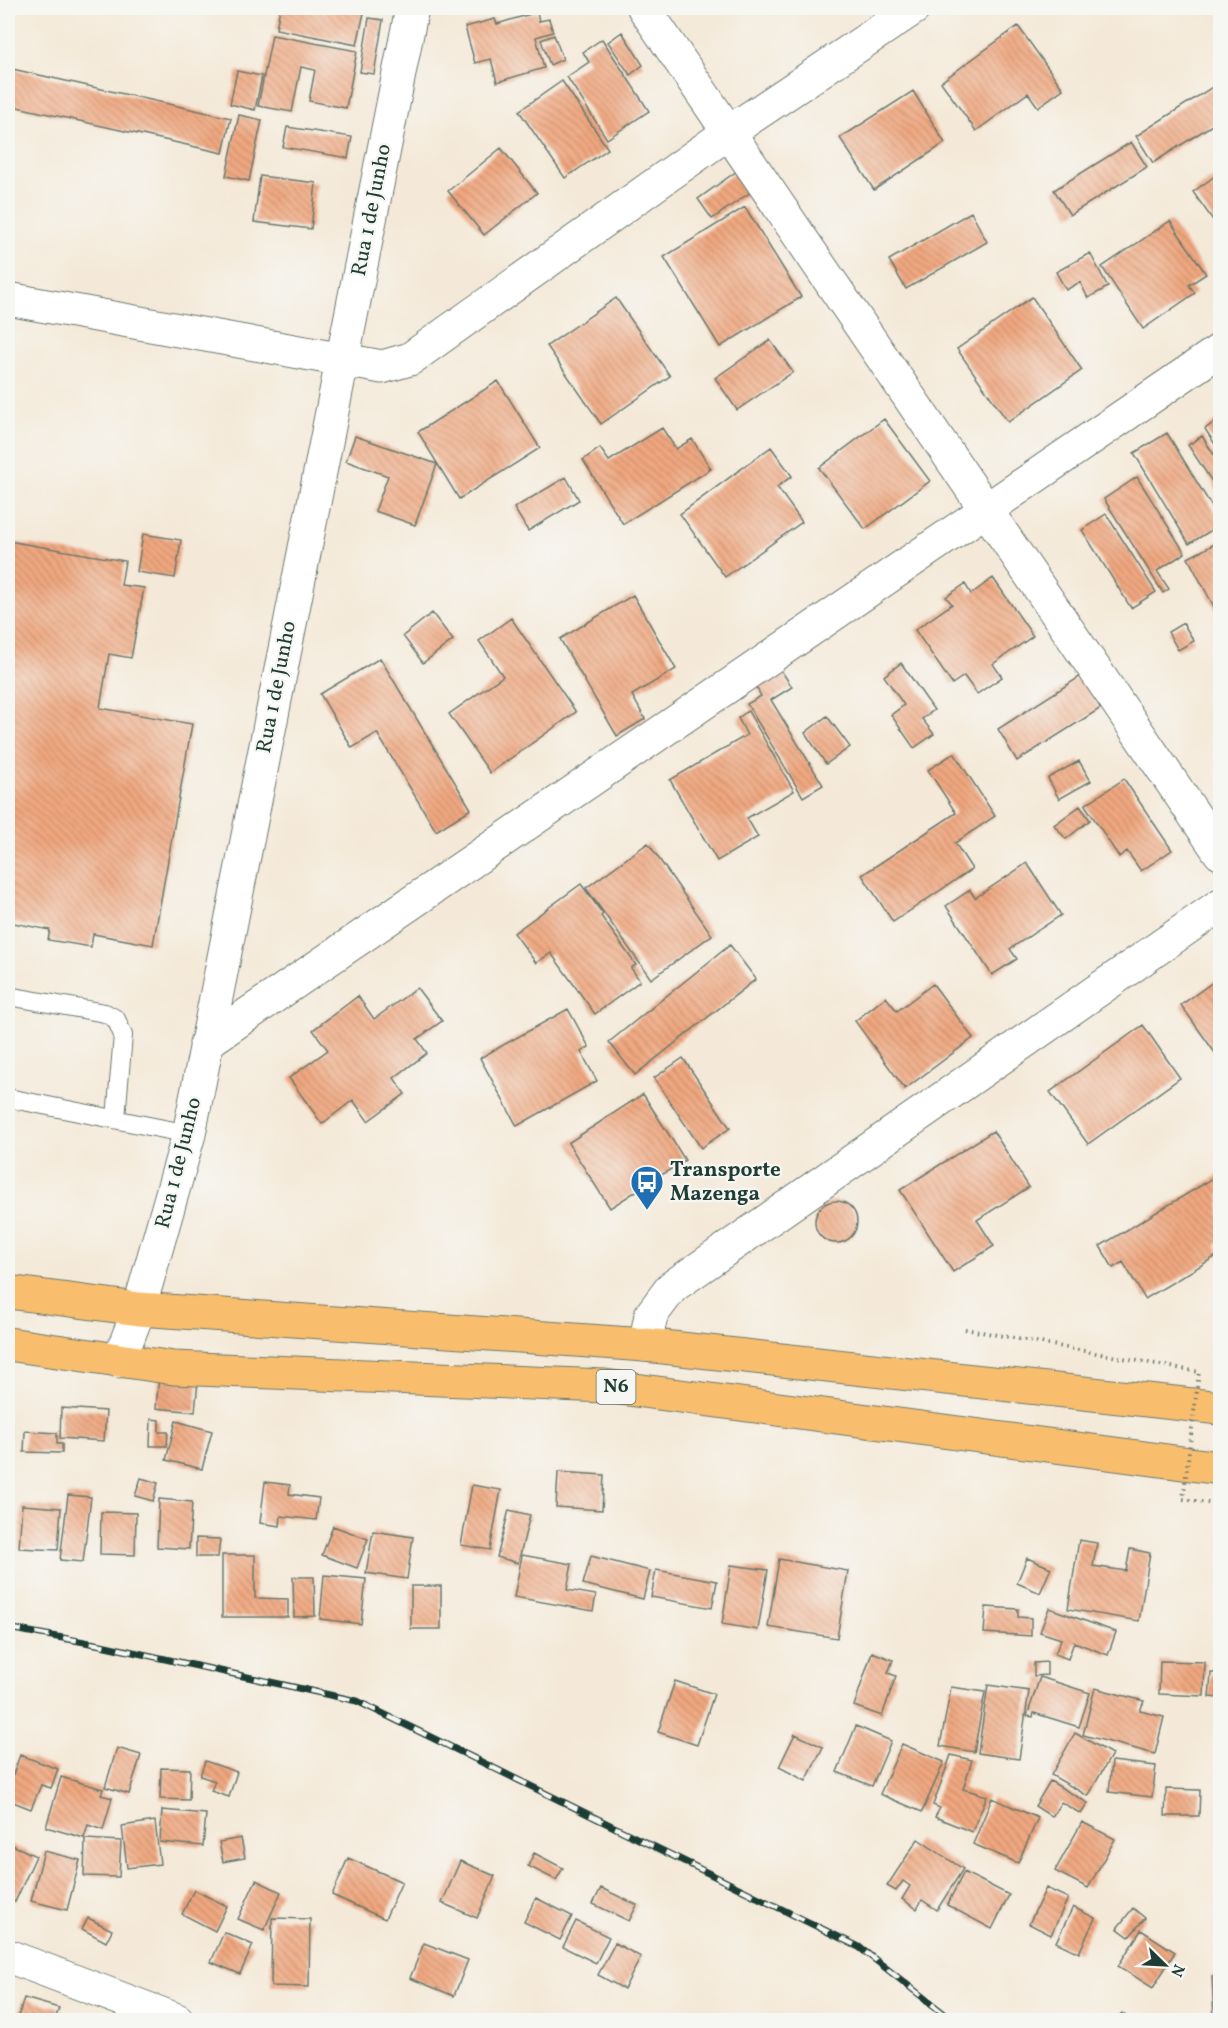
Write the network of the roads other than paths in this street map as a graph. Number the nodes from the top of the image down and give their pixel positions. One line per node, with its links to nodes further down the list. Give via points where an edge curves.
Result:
1 (412, 8): 7 (street, Rua 1 de Junho)
2 (644, 8): 4 (street)
3 (914, 8): 4 (street)
4 (729, 132): 7 (street, via 410,359 382,367); 8 (street)
5 (8, 299): 7 (street)
6 (1221, 350): 8 (street)
7 (342, 358): 12 (street, Rua 1 de Junho)
8 (987, 509): 9 (street); 12 (street)
9 (1221, 853)
10 (1221, 905): 19 (street, via 672,1287 651,1315)
11 (8, 996): 14 (lane, via 105,1013 116,1019 123,1035)
12 (206, 1043): 15 (street, Rua 1 de Junho)
13 (8, 1098): 14 (lane)
14 (116, 1118): 15 (lane)
15 (189, 1134): 17 (street, Rua 1 de Junho)
16 (8, 1292): 17 (highway, N6)
17 (139, 1309): 19 (highway, N6); 20 (street, Rua 1 de Junho)
18 (8, 1344): 20 (highway, N6)
19 (645, 1345): 21 (highway, N6)
20 (119, 1361): 22 (highway, N6, via 174,1368 605,1386)
21 (1221, 1408)
22 (1221, 1468)
23 (8, 1956): 24 (street)
24 (177, 2020)

